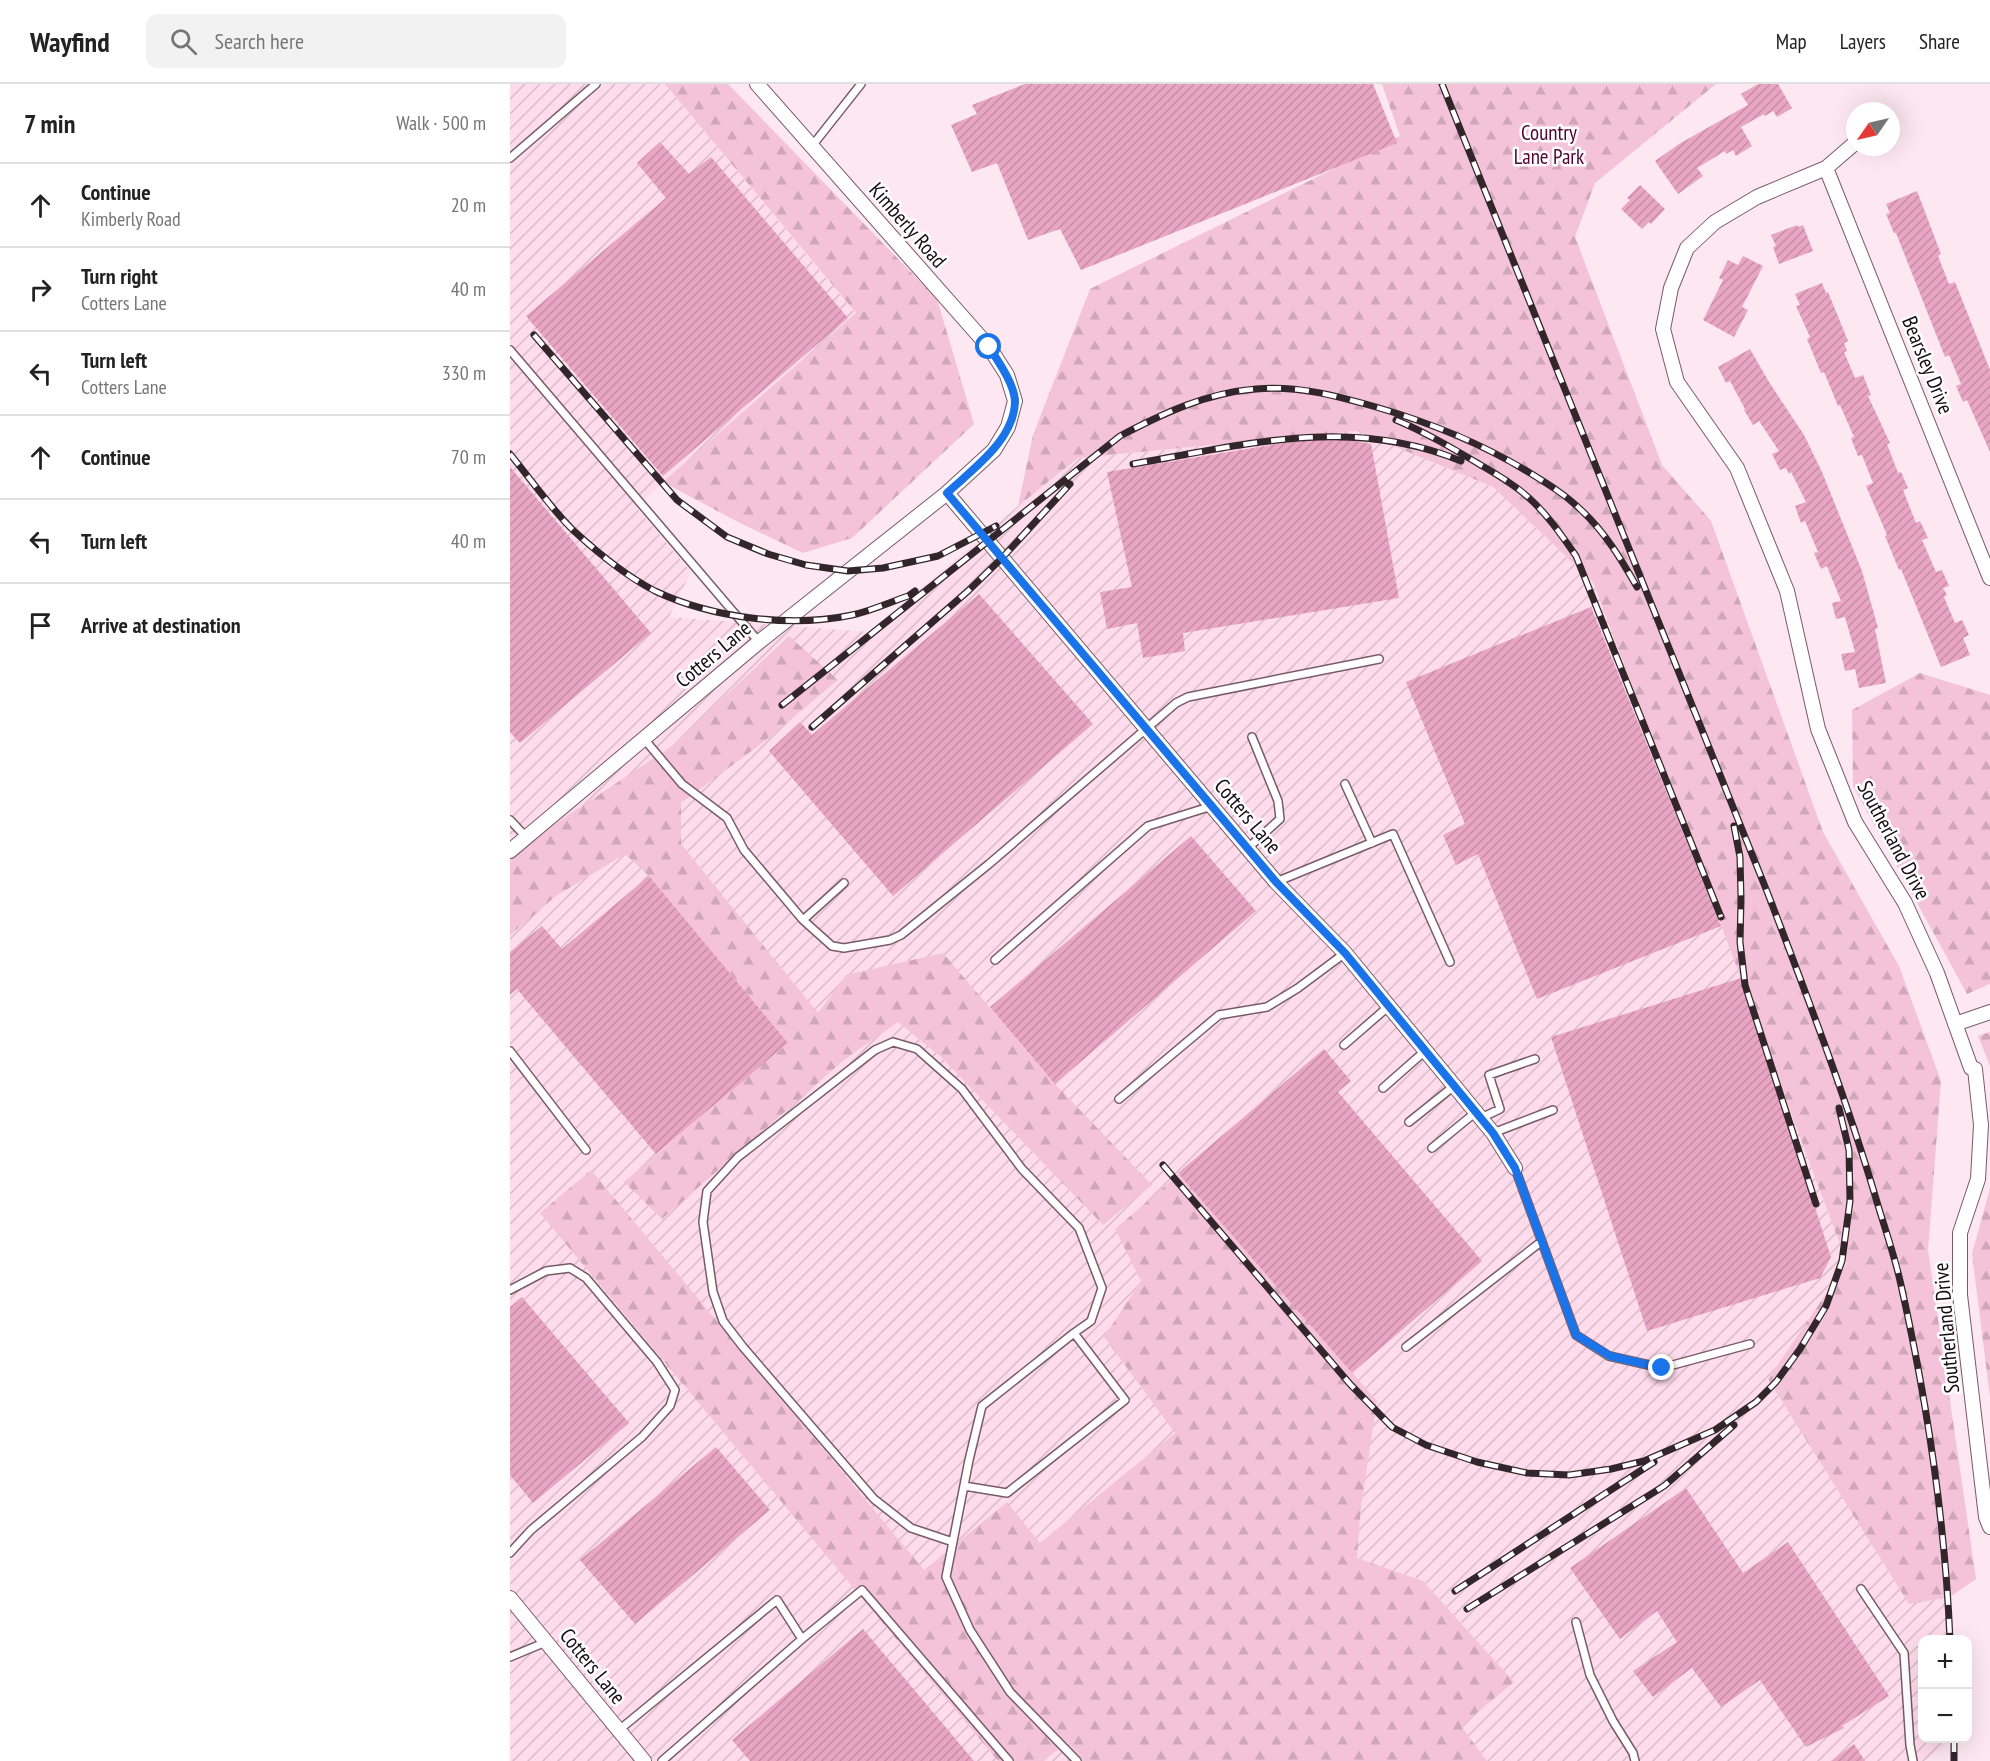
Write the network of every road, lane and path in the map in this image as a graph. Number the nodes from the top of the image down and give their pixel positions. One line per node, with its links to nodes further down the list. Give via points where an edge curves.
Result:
1 (596, 84): 6 (lane)
2 (757, 84): 4 (street, Kimberly Road)
3 (861, 84): 4 (lane)
4 (812, 146): 9 (street, Kimberly Road, via 989,347 1006,375)
5 (1846, 151): 7 (street, Southerland Drive)
6 (510, 158)
7 (1826, 168): 11 (street, Bearsley Drive); 32 (street, Southerland Drive, via 1756,197 1715,222 1687,248 1671,288 1663,329 1677,381 1737,468 1787,591 1818,729 1855,822 1905,903)
8 (510, 350): 12 (lane)
9 (1015, 401): 10 (street, Cotters Lane, via 1008,427 994,450)
10 (947, 493): 12 (street, Cotters Lane); 14 (street, Cotters Lane)
11 (1990, 578)
12 (759, 642): 16 (street, Cotters Lane)
13 (1379, 659): 14 (lane, via 1188,697)
14 (1146, 729): 18 (street, Cotters Lane); 26 (lane, via 901,935 844,948 832,946)
15 (1252, 737): 22 (lane, via 1278,801 1280,819)
16 (645, 740): 20 (street, Cotters Lane); 26 (lane, via 682,784 727,818 744,850)
17 (1345, 784): 21 (lane)
18 (1212, 806): 22 (street, Cotters Lane); 28 (lane, via 1148,826)
19 (510, 820): 20 (lane)
20 (527, 838): 23 (street, Cotters Lane)
21 (1372, 843): 24 (lane); 29 (lane, via 1393,834)
22 (1248, 848): 24 (street, Cotters Lane)
23 (510, 851)
24 (1276, 882): 27 (street, Cotters Lane)
25 (844, 883): 26 (lane)
26 (803, 920)
27 (1345, 953): 30 (street, Cotters Lane); 39 (lane, via 1267,1007 1219,1015)
28 (995, 960)
29 (1450, 962)
30 (1389, 1006): 33 (lane); 35 (street, Cotters Lane)
31 (1990, 1012): 32 (street)
32 (1955, 1024): 53 (street, Southerland Drive, via 1971,1068 1975,1069 1981,1125 1978,1179 1960,1233 1960,1295)
33 (1344, 1045)
34 (510, 1051): 45 (lane)
35 (1425, 1051): 37 (street, Cotters Lane); 38 (lane)
36 (1535, 1059): 41 (lane, via 1489,1075 1500,1109)
37 (1454, 1085): 41 (street, Cotters Lane); 42 (lane)
38 (1383, 1088)
39 (1119, 1099)
40 (1553, 1110): 43 (lane)
41 (1478, 1115): 43 (street, Cotters Lane); 44 (lane)
42 (1409, 1122)
43 (1493, 1133): 46 (street, Cotters Lane)
44 (1432, 1148)
45 (586, 1150)
46 (1515, 1168): 47 (lane)
47 (1542, 1241): 50 (lane, via 1576,1335 1610,1356 1662,1368); 51 (lane)
48 (510, 1290): 55 (lane, via 546,1271 570,1268 586,1278 657,1362 675,1390 670,1406 642,1437)
49 (1074, 1333): 52 (lane, via 982,1406); 52 (lane, via 1125,1400 1007,1493); 54 (lane, via 1091,1321 1102,1288 1079,1228 1022,1169 962,1089 917,1049 893,1042 875,1050 738,1157 707,1191 703,1222 707,1258 723,1321 874,1499 911,1528)
50 (1749, 1344)
51 (1406, 1347)
52 (964, 1486): 54 (lane)
53 (1990, 1527)
54 (953, 1542): 66 (lane, via 946,1577 970,1630 1010,1692)
55 (510, 1552)
56 (1861, 1589): 68 (lane, via 1904,1653)
57 (510, 1598): 60 (street, Cotters Lane)
58 (1576, 1622): 67 (lane, via 1590,1675)
59 (802, 1639): 62 (lane, via 777,1600); 64 (lane); 65 (lane, via 862,1590)
60 (546, 1642): 61 (lane); 62 (street, Cotters Lane)
61 (510, 1656)
62 (619, 1730): 63 (street, Cotters Lane)
63 (644, 1761)
64 (662, 1761)
65 (1009, 1761)
66 (1077, 1761)
67 (1635, 1761)
68 (1913, 1761)

